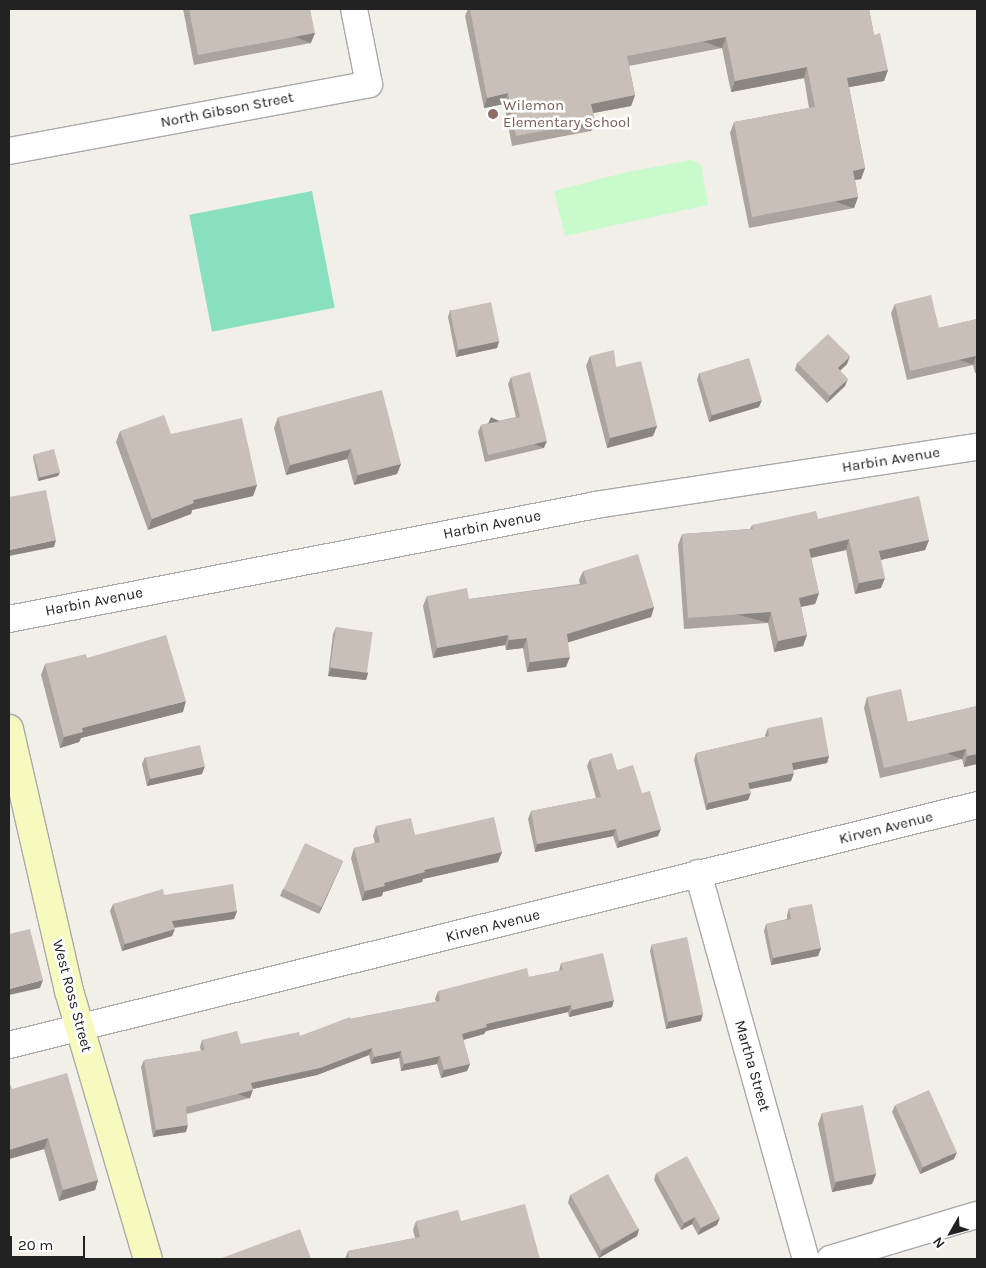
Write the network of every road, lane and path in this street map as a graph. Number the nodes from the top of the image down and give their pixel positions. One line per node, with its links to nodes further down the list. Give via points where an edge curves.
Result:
1 (354, 9): 2 (street, North Gibson Street, via 369,84)
2 (9, 151)
3 (977, 447): 4 (street, Harbin Avenue, via 596,505)
4 (9, 619)
5 (9, 729): 8 (street, West Ross Street)
6 (977, 805): 7 (street, Kirven Avenue)
7 (698, 873): 8 (street, Kirven Avenue); 12 (street, Martha Street)
8 (80, 1028): 9 (street, Kirven Avenue); 11 (street, West Ross Street)
9 (9, 1045)
10 (977, 1215): 13 (street)
11 (148, 1259)
12 (806, 1259)
13 (830, 1259)

